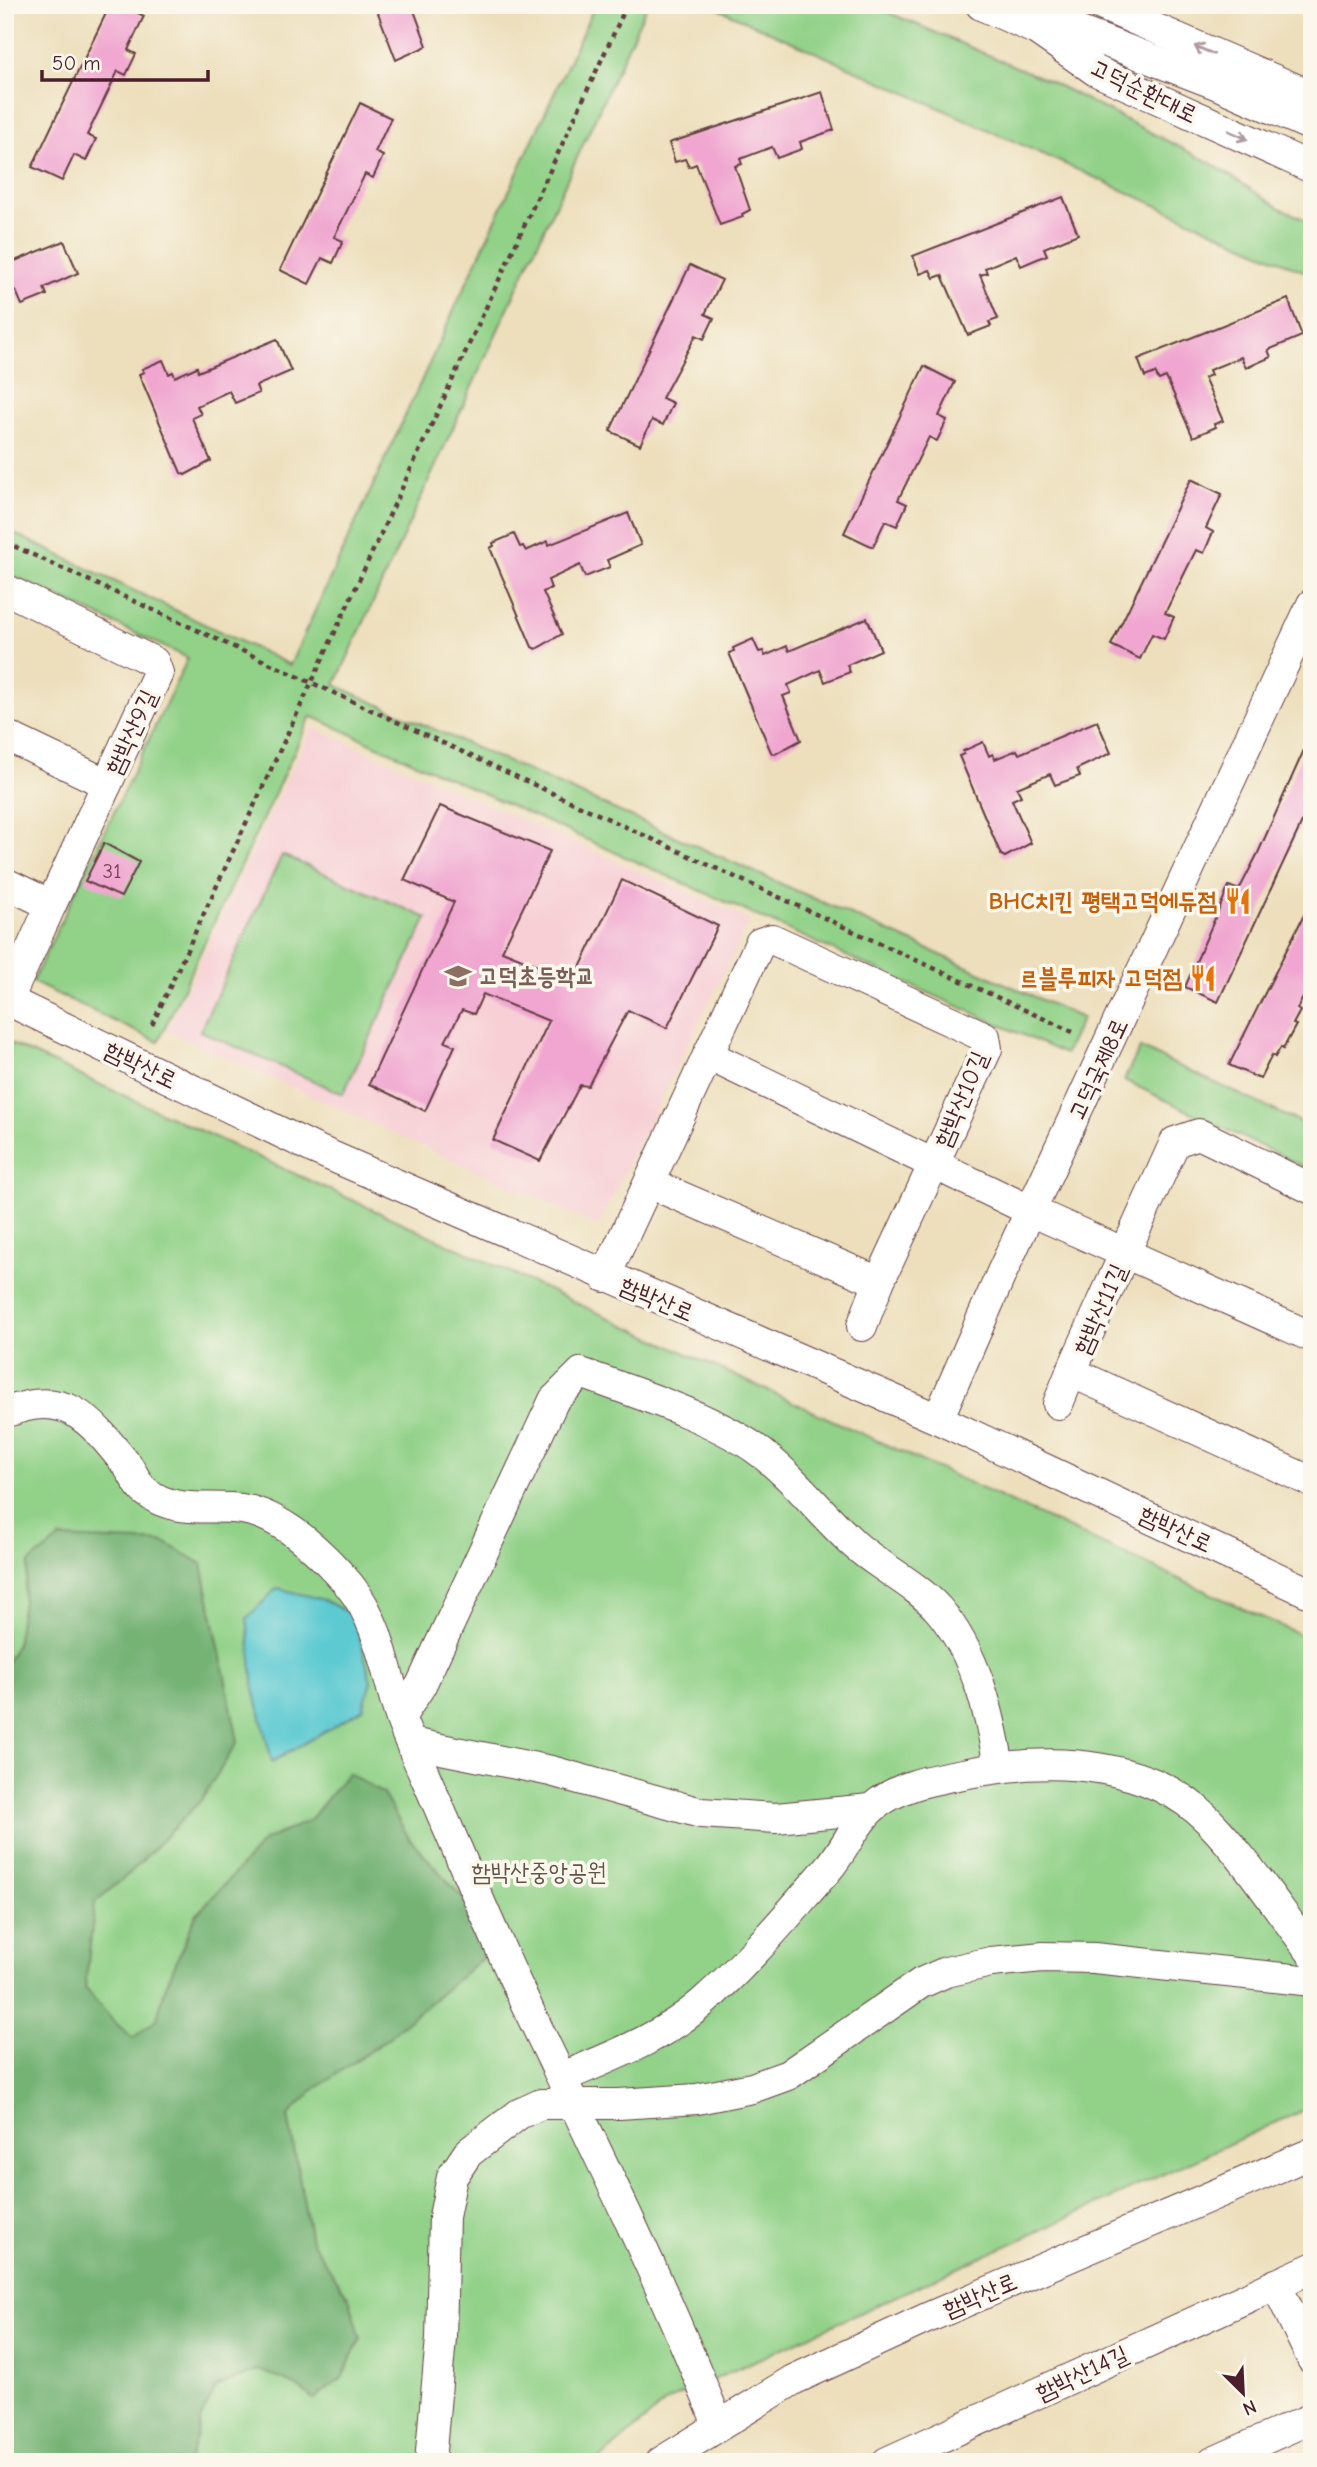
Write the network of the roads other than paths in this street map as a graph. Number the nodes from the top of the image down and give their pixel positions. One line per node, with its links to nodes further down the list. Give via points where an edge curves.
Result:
1 (981, 5): 4 (street, 고덕순환대로)
2 (1015, 5): 5 (street)
3 (1101, 5): 6 (street, one-way to 3)
4 (1042, 17): 5 (street); 7 (street); 9 (street, 고덕순환대로, one-way to 9, via 1096,71)
5 (1071, 30): 8 (street)
6 (1312, 96)
7 (1312, 120)
8 (1312, 126)
9 (1312, 168)
10 (5, 589): 13 (street, 함박산9길, via 154,662 158,673)
11 (1312, 604): 21 (street, 고덕국제8로)
12 (5, 735): 13 (street)
13 (107, 783): 15 (street, 함박산9길)
14 (5, 883): 15 (street)
15 (51, 905): 16 (street, 함박산9길)
16 (6, 1000): 23 (street, 함박산로, via 315,1149)
17 (708, 1055): 18 (street); 18 (street, 함박산10길, via 760,943 772,939 985,1037 987,1049); 19 (street, 함박산10길)
18 (933, 1164): 21 (street); 24 (street, 함박산10길)
19 (649, 1183): 23 (street, 함박산10길); 24 (street)
20 (1312, 1189): 22 (street, 함박산11길, via 1199,1134 1175,1142)
21 (1031, 1211): 22 (street); 30 (street, 고덕국제8로)
22 (1126, 1252): 26 (street); 27 (street, 함박산11길)
23 (605, 1277): 30 (street, 함박산로)
24 (879, 1282): 25 (street, 함박산10길)
25 (862, 1326)
26 (1312, 1337)
27 (1071, 1372): 28 (street); 31 (street, 함박산11길)
28 (1058, 1404)
29 (5, 1413): 33 (street, via 25,1405 62,1403 90,1423 144,1490 163,1502 192,1509 244,1509 279,1524 313,1548 351,1587 369,1617)
30 (938, 1419): 32 (street, 함박산로)
31 (1312, 1482)
32 (1312, 1594)
33 (406, 1729): 34 (street, via 421,1685 554,1400 581,1373 735,1436 756,1450 855,1544 939,1611 978,1678); 35 (street, via 701,1813 776,1818); 38 (street)
34 (999, 1767): 35 (street, via 929,1780 892,1793); 36 (street, via 1108,1768 1172,1793 1206,1818)
35 (870, 1810): 38 (street, via 832,1865 701,2004 660,2032)
36 (1312, 1953)
37 (1312, 1981): 39 (street, via 1094,1958 991,1962 921,1983 788,2075 752,2088 697,2099)
38 (562, 2077): 39 (street)
39 (577, 2105): 45 (street, via 682,2333); 46 (street, via 541,2104 519,2114 468,2153 452,2177 444,2217 441,2338)
40 (1312, 2153): 45 (street, 함박산로, via 927,2318 793,2380)
41 (1312, 2268): 42 (street, 함박산14길)
42 (1276, 2284): 43 (street); 48 (street, 함박산14길)
43 (1312, 2359)
44 (1312, 2418): 49 (street)
45 (718, 2425): 47 (street, 함박산로)
46 (430, 2462)
47 (662, 2462)
48 (887, 2462)
49 (1213, 2462)

